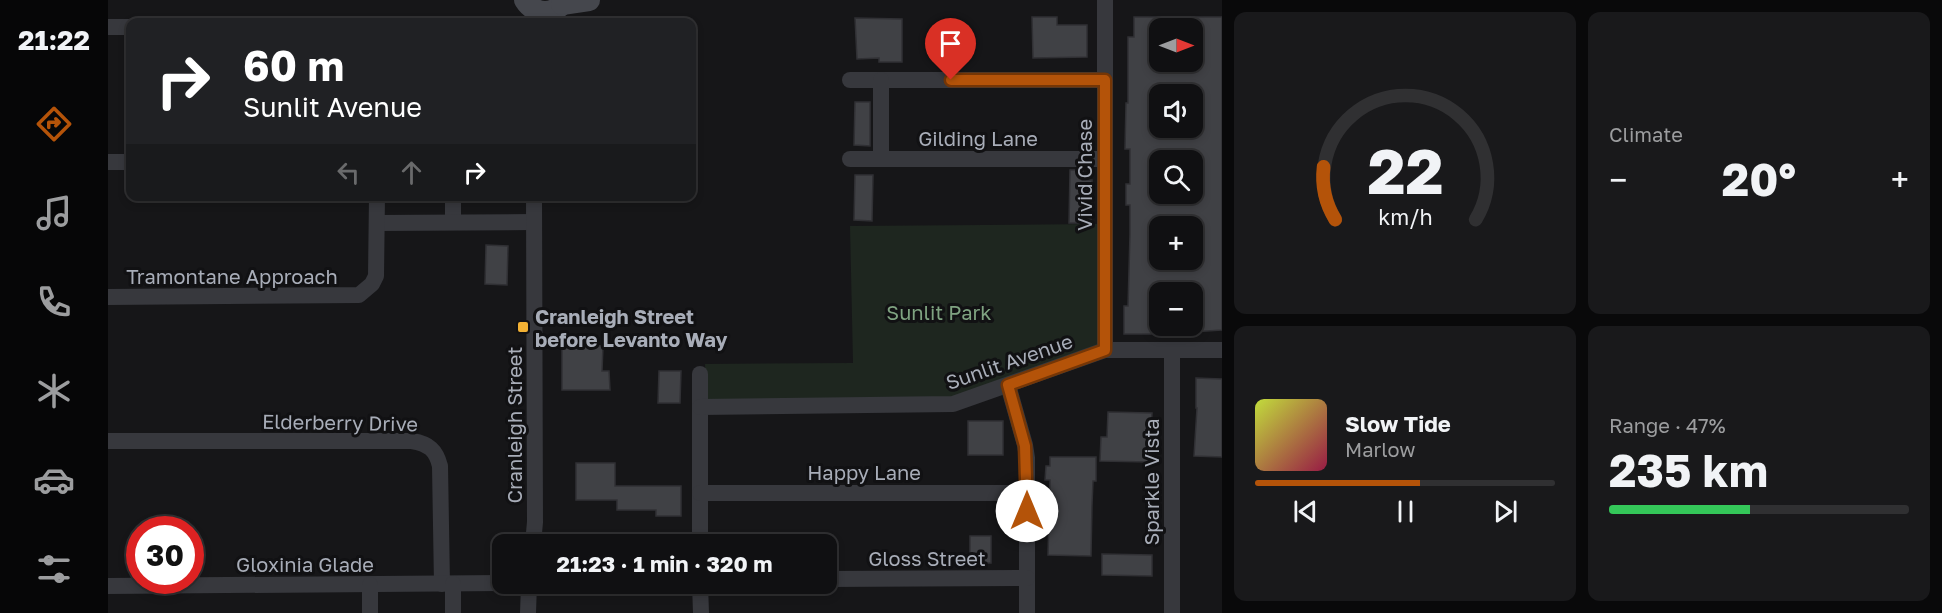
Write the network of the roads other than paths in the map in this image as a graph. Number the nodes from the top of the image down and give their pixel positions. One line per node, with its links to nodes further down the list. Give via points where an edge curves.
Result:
1 (589, 0): 3 (street)
2 (1105, 0): 8 (street, Vivid Chase)
3 (540, 8)
4 (108, 27): 5 (street)
5 (126, 27)
6 (850, 80): 7 (street)
7 (881, 80): 8 (street); 10 (street)
8 (1105, 80): 11 (street, Vivid Chase)
9 (850, 159): 10 (street, Gilding Lane)
10 (881, 159): 11 (street, Gilding Lane)
11 (1105, 159): 21 (street, Vivid Chase)
12 (108, 162): 13 (street)
13 (126, 162)
14 (376, 201): 19 (street, Tramontane Approach)
15 (453, 201): 17 (street)
16 (534, 201): 18 (street, Cranleigh Street)
17 (453, 222): 18 (street); 19 (street)
18 (534, 222): 30 (street, Cranleigh Street)
19 (377, 224): 20 (street, Tramontane Approach, via 376,276 359,295)
20 (108, 297)
21 (1105, 350): 22 (street, Sunlit Avenue); 25 (street, Sunlit Avenue)
22 (1172, 350): 23 (street, Sunlit Avenue); 45 (street, Sparkle Vista)
23 (1222, 350)
24 (700, 374): 26 (street)
25 (1008, 385): 26 (street, Sunlit Avenue, via 939,405); 29 (street, via 1025,446)
26 (700, 407): 28 (street)
27 (108, 441): 35 (street, Elderberry Drive, via 422,443 431,447 440,466)
28 (700, 493): 29 (street, Happy Lane); 31 (street)
29 (1027, 493): 32 (street)
30 (534, 534)
31 (700, 534)
32 (1027, 578): 33 (street, Gloss Street); 44 (street)
33 (837, 579)
34 (492, 583): 35 (street, Gloxinia Glade)
35 (448, 584): 36 (street, Gloxinia Glade); 41 (street, Elderberry Drive)
36 (370, 585): 37 (street, Gloxinia Glade); 40 (street)
37 (108, 586)
38 (529, 594): 42 (street)
39 (700, 594): 43 (street)
40 (370, 613)
41 (453, 613)
42 (528, 613)
43 (700, 613)
44 (1027, 613)
45 (1172, 613)

